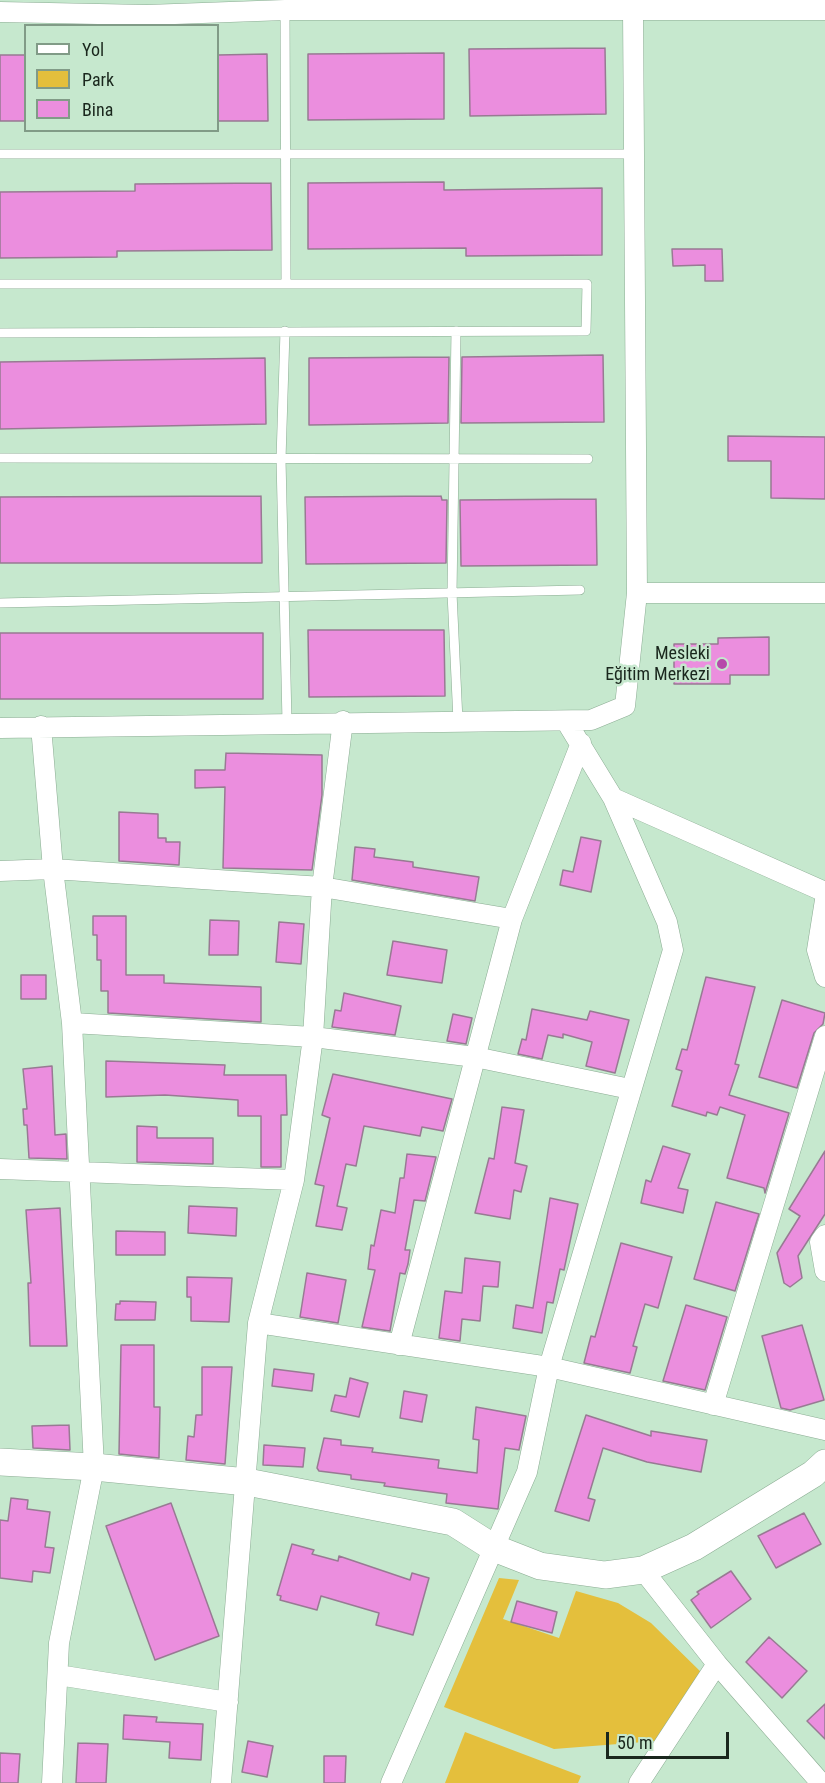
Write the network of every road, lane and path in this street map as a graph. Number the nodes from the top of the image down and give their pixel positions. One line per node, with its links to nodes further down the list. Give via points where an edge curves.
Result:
1 (633, 9): 2 (street); 3 (street); 7 (street)
2 (285, 10): 4 (street, via 147,15); 6 (lane)
3 (825, 10)
4 (0, 12)
5 (0, 154): 6 (lane)
6 (286, 154): 7 (lane); 9 (lane)
7 (634, 154): 18 (street)
8 (0, 284): 9 (lane)
9 (286, 284): 11 (lane, via 587,284 586,331)
10 (285, 331): 11 (lane); 12 (lane); 15 (lane)
11 (456, 331): 14 (lane)
12 (0, 333)
13 (0, 458): 15 (lane)
14 (453, 458): 15 (lane); 16 (lane); 20 (lane)
15 (281, 459): 21 (lane)
16 (588, 459)
17 (580, 590): 20 (lane)
18 (637, 593): 19 (street); 23 (street, via 626,706 591,720)
19 (825, 593)
20 (452, 594): 21 (lane); 25 (lane)
21 (282, 598): 22 (lane); 26 (lane)
22 (0, 603)
23 (566, 720): 25 (street); 29 (street)
24 (343, 721): 25 (street); 26 (street); 33 (street)
25 (458, 721)
26 (287, 722): 27 (street)
27 (41, 726): 28 (street); 31 (street)
28 (0, 728)
29 (580, 744): 30 (street); 36 (street)
30 (613, 798): 34 (street); 42 (street, via 667,922 673,950)
31 (53, 869): 32 (street); 33 (street); 38 (street)
32 (0, 871)
33 (322, 887): 36 (street); 40 (street)
34 (825, 892)
35 (825, 900): 37 (street, via 817,950)
36 (512, 919): 41 (street)
37 (825, 977)
38 (72, 1023): 40 (street); 44 (street)
39 (825, 1036): 51 (street)
40 (313, 1037): 41 (street); 45 (street)
41 (475, 1057): 42 (street); 49 (street)
42 (630, 1089): 50 (street)
43 (0, 1169): 44 (street)
44 (81, 1174): 45 (street); 55 (street)
45 (294, 1180): 48 (street)
46 (825, 1235): 47 (street, via 820,1242)
47 (825, 1271)
48 (258, 1323): 49 (street); 56 (street)
49 (399, 1345): 50 (street)
50 (549, 1367): 51 (street); 57 (street, via 527,1472)
51 (713, 1405): 52 (street)
52 (825, 1430)
53 (0, 1462): 55 (street)
54 (825, 1463): 58 (street, via 694,1547)
55 (94, 1467): 56 (street); 60 (street, via 59,1644)
56 (247, 1482): 57 (street, via 453,1522); 61 (street)
57 (494, 1548): 58 (street, via 540,1566 605,1575); 64 (street)
58 (643, 1570): 59 (street)
59 (717, 1664): 65 (street); 66 (street)
60 (58, 1675): 61 (street); 62 (street)
61 (228, 1701): 63 (street)
62 (52, 1783)
63 (221, 1783)
64 (391, 1783)
65 (639, 1783)
66 (821, 1783)

